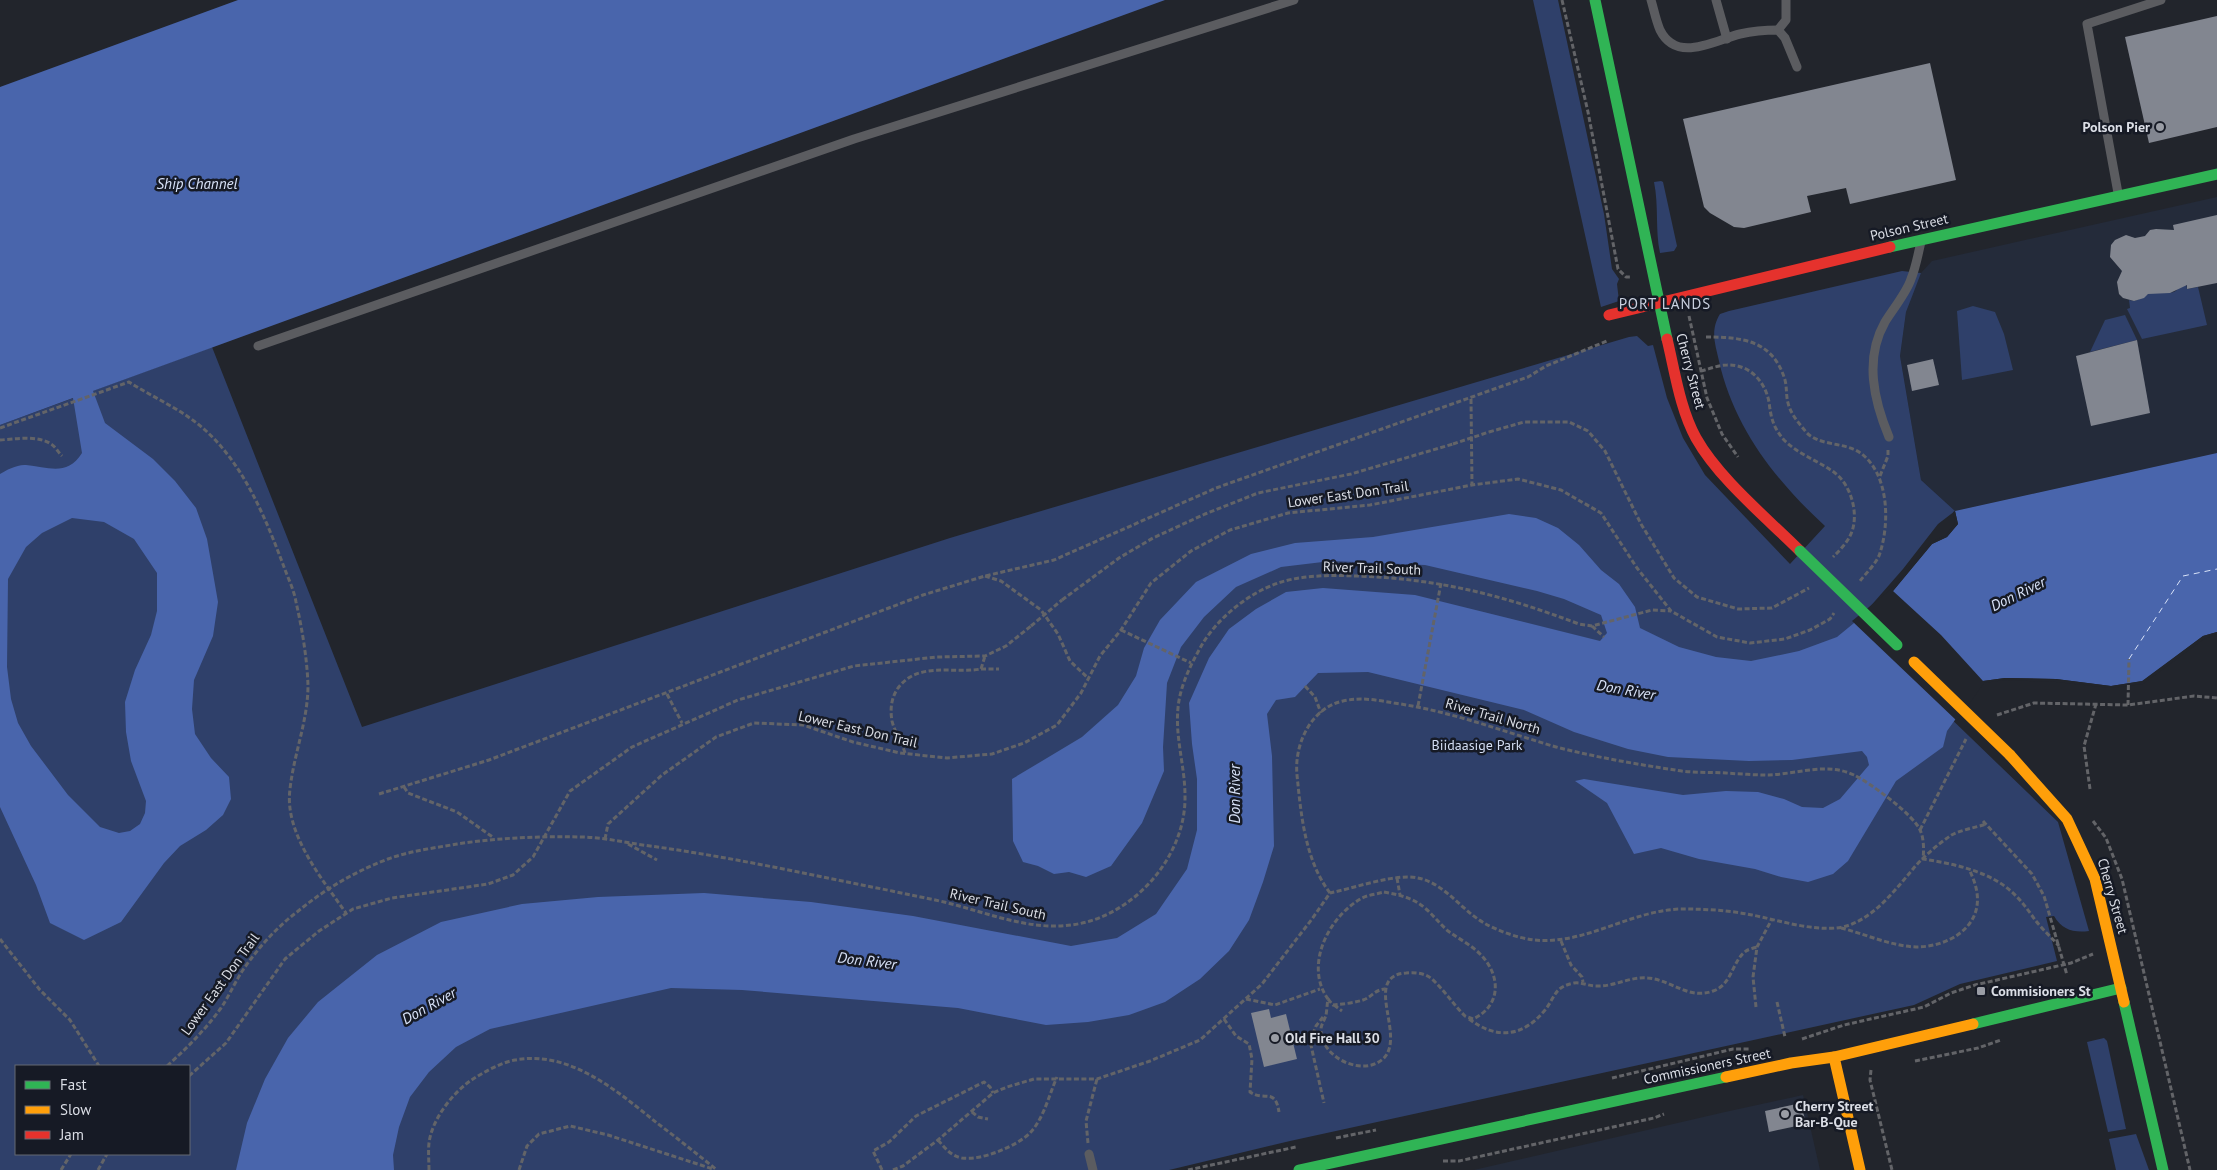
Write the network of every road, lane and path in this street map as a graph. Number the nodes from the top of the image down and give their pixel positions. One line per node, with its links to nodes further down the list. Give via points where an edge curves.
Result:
1 (1294, 0): 20 (lane, via 854,138)
2 (1562, 0): 14 (path, via 1588,112 1618,269)
3 (1595, 0): 15 (street, Cherry Street)
4 (1651, 0): 9 (lane, via 1661,31 1674,44 1696,49)
5 (1716, 0): 9 (lane)
6 (1786, 0): 8 (lane, via 1786,20)
7 (2161, 0): 12 (lane, via 2087,24)
8 (1778, 30): 9 (lane); 10 (lane, via 1785,38)
9 (1727, 39)
10 (1797, 67)
11 (2217, 174): 12 (street, Polson Street)
12 (2118, 196): 13 (street, Polson Street)
13 (1921, 239): 15 (street, Polson Street); 24 (lane, via 1911,281 1881,330 1874,358 1873,389)
14 (1622, 274)
15 (1658, 304): 16 (street, Polson Street); 38 (street, Cherry Street, bridge, via 1682,402 1696,438 1719,470)
16 (1609, 315)
17 (1692, 327): 27 (path, via 1707,398 1722,434)
18 (1706, 337): 28 (path, via 1744,338 1756,343 1773,357 1781,369 1788,404 1809,435 1859,452)
19 (1607, 341): 21 (path, via 1546,366 1528,377)
20 (258, 346)
21 (1471, 398): 29 (path); 30 (path, via 1216,488 1054,560)
22 (0, 428): 67 (path, via 129,382 181,412 206,431 236,465 264,518 296,601 308,684 307,706 289,790 290,809 303,847)
23 (1489, 432): 39 (path, Lower East Don Trail, bridge, via 1351,474 1258,493 1205,514 1119,558 1006,646)
24 (1889, 437): 28 (path, via 1888,456)
25 (0, 440): 26 (path, via 25,438 46,441)
26 (62, 456)
27 (1743, 464)
28 (1880, 476): 32 (path, via 1887,521 1880,555)
29 (1472, 485): 33 (path, Lower East Don Trail, via 1518,479 1561,490 1601,513 1637,568); 36 (path, Lower East Don Trail, via 1370,505 1288,513 1230,530 1191,551 1151,584)
30 (985, 576): 45 (path, via 1001,581 1041,610 1058,634 1070,661); 47 (path, via 923,595)
31 (1441, 583): 35 (path, River Trail South, via 1497,596); 42 (path, River Trail South, via 1339,576 1308,577 1278,583 1230,612 1211,631); 52 (path)
32 (1858, 583)
33 (1671, 610): 34 (path, Lower East Don Trail, via 1717,638 1750,644 1785,639 1810,630); 35 (path, via 1652,610)
34 (1836, 612)
35 (1592, 626): 37 (path)
36 (1120, 630): 42 (path); 45 (path, Lower East Don Trail, via 1100,656)
37 (1604, 637)
38 (1897, 645)
39 (984, 656): 43 (path); 54 (path, Lower East Don Trail, via 937,657 854,666 738,700)
40 (2130, 659): 51 (path)
41 (1914, 662): 78 (street, Cherry Street, bridge, via 2010,755 2067,819 2095,879)
42 (1191, 663): 62 (path, River Trail South, via 1178,705 1178,747 1185,797 1180,833 1162,868 1138,895 1098,918 1050,928 1014,922 944,902 738,860)
43 (981, 668): 44 (path); 55 (path, via 970,671 930,670 914,674 900,685 893,697 892,715)
44 (999, 669)
45 (1089, 678): 55 (path, Lower East Don Trail, via 1057,725 1024,743 992,754 947,758)
46 (1305, 686): 53 (path, via 1315,697)
47 (666, 694): 54 (path); 56 (path, via 489,760)
48 (2217, 698): 49 (path, via 2194,696)
49 (2148, 702)
50 (2096, 704): 57 (path, via 2084,746)
51 (2128, 705)
52 (1418, 706): 53 (path, River Trail North, via 1367,699 1342,701); 63 (path, River Trail North, via 1557,747 1621,762 1681,771 1769,775 1821,768 1854,775 1892,801 1920,830)
53 (1321, 713): 68 (path, River Trail North, via 1303,734 1296,767 1300,808 1313,864)
54 (682, 723): 59 (path, Lower East Don Trail, via 632,747 570,792)
55 (906, 753): 61 (path, Lower East Don Trail, via 853,742 803,725 754,723 716,736 662,775 608,824)
56 (404, 787): 58 (path); 60 (path, via 408,793 457,812)
57 (2090, 789)
58 (379, 794)
59 (543, 838): 60 (path, Lower East Don Trail); 61 (path, Lower East Don Trail); 70 (path, Lower East Don Trail, via 532,857 513,875 488,884 392,898)
60 (494, 839): 67 (path, Lower East Don Trail, via 392,857)
61 (605, 839): 62 (path, River Trail South)
62 (625, 843): 64 (path)
63 (1923, 859): 65 (path); 72 (path, via 1871,912 1852,924); 76 (path, via 1952,835 1984,823 2032,874 2044,896)
64 (657, 860)
65 (1969, 870): 72 (path, via 1977,895 1975,910 1967,928 1956,936 1937,944 1916,947 1893,944); 76 (path, via 2005,886)
66 (1397, 878): 68 (path); 69 (path); 74 (path, via 1429,881 1483,923 1511,934 1532,940)
67 (328, 888): 70 (path); 100 (path, Lower East Don Trail, via 272,933 245,967 220,1008 191,1044)
68 (1330, 893): 85 (path, via 1262,984)
69 (1400, 895): 84 (path, via 1384,892 1363,898 1344,912 1327,935 1318,957); 93 (path, via 1426,908 1446,929 1481,954 1492,969 1496,992 1492,1004 1473,1019)
70 (346, 913): 102 (path, Lower East Don Trail, via 285,959 226,1042)
71 (1772, 919): 72 (path, via 1807,927); 74 (path, via 1715,910 1679,909 1640,915 1606,929); 77 (path)
72 (1838, 927)
73 (0, 939): 99 (path, via 40,990 70,1020)
74 (1561, 941): 81 (path, via 1571,965)
75 (2137, 942): 78 (path)
76 (2060, 946): 79 (path)
77 (1757, 947): 81 (path, via 1746,951 1723,986 1706,994 1686,992 1664,980 1647,977 1595,986); 90 (path, via 1753,977)
78 (2112, 950): 79 (path); 83 (street, Cherry Street)
79 (2065, 964): 80 (path); 96 (path, via 1975,985 1924,1007 1844,1025)
80 (2067, 975)
81 (1583, 982): 93 (path, via 1560,987 1536,1020 1509,1034 1482,1029)
82 (1385, 988): 89 (path, via 1364,1000); 92 (path, via 1391,1045 1376,1063 1352,1064 1330,1053 1320,1029); 93 (path, via 1401,973 1416,972 1430,977)
83 (2120, 988): 98 (street, Commissioners Street); 130 (street, Cherry Street)
84 (1320, 989): 85 (path, via 1274,1006); 86 (path)
85 (1245, 999): 94 (path)
86 (1328, 999): 89 (path); 92 (path)
87 (2151, 1000): 131 (path)
88 (1777, 1002): 95 (path)
89 (1334, 1005): 91 (path)
90 (1756, 1007)
91 (1342, 1011)
92 (1327, 1013): 107 (path, via 1316,1026 1310,1041)
93 (1465, 1016)
94 (1224, 1019): 104 (path, via 1200,1040 1150,1062); 109 (path, via 1236,1036 1249,1044 1252,1059 1250,1092 1278,1101)
95 (1785, 1037)
96 (1796, 1040)
97 (1759, 1049): 105 (path, via 1733,1049)
98 (1834, 1057): 127 (street, Commissioners Street); 128 (street)
99 (98, 1065)
100 (168, 1065)
101 (1870, 1070): 129 (path)
102 (190, 1075)
103 (1057, 1077): 104 (path); 106 (path, via 1034,1078); 113 (path, via 1030,1133 1006,1148 978,1158 963,1158 948,1152)
104 (1097, 1079): 115 (path, via 1086,1121)
105 (1605, 1080)
106 (993, 1093): 108 (path); 123 (path, via 984,1082 916,1116 889,1142 873,1151)
107 (1324, 1103)
108 (972, 1112): 110 (path); 113 (path)
109 (1279, 1112)
110 (988, 1119)
111 (1380, 1130): 112 (path)
112 (1334, 1139)
113 (938, 1140): 124 (path)
114 (1298, 1147): 126 (path)
115 (1089, 1154): 125 (lane)
116 (70, 1155): 118 (path)
117 (106, 1155): 119 (path)
118 (61, 1170)
119 (98, 1170)
120 (429, 1170): 122 (path, via 429,1142 438,1119 448,1102 466,1084 490,1069 515,1060 540,1059 590,1074 617,1091)
121 (519, 1170): 122 (path, via 527,1146 539,1134 570,1126)
122 (716, 1170)
123 (882, 1170)
124 (894, 1170)
125 (1093, 1170)
126 (1188, 1170)
127 (1299, 1170)
128 (1860, 1170)
129 (1892, 1170)
130 (2164, 1170)
131 (2190, 1170)

